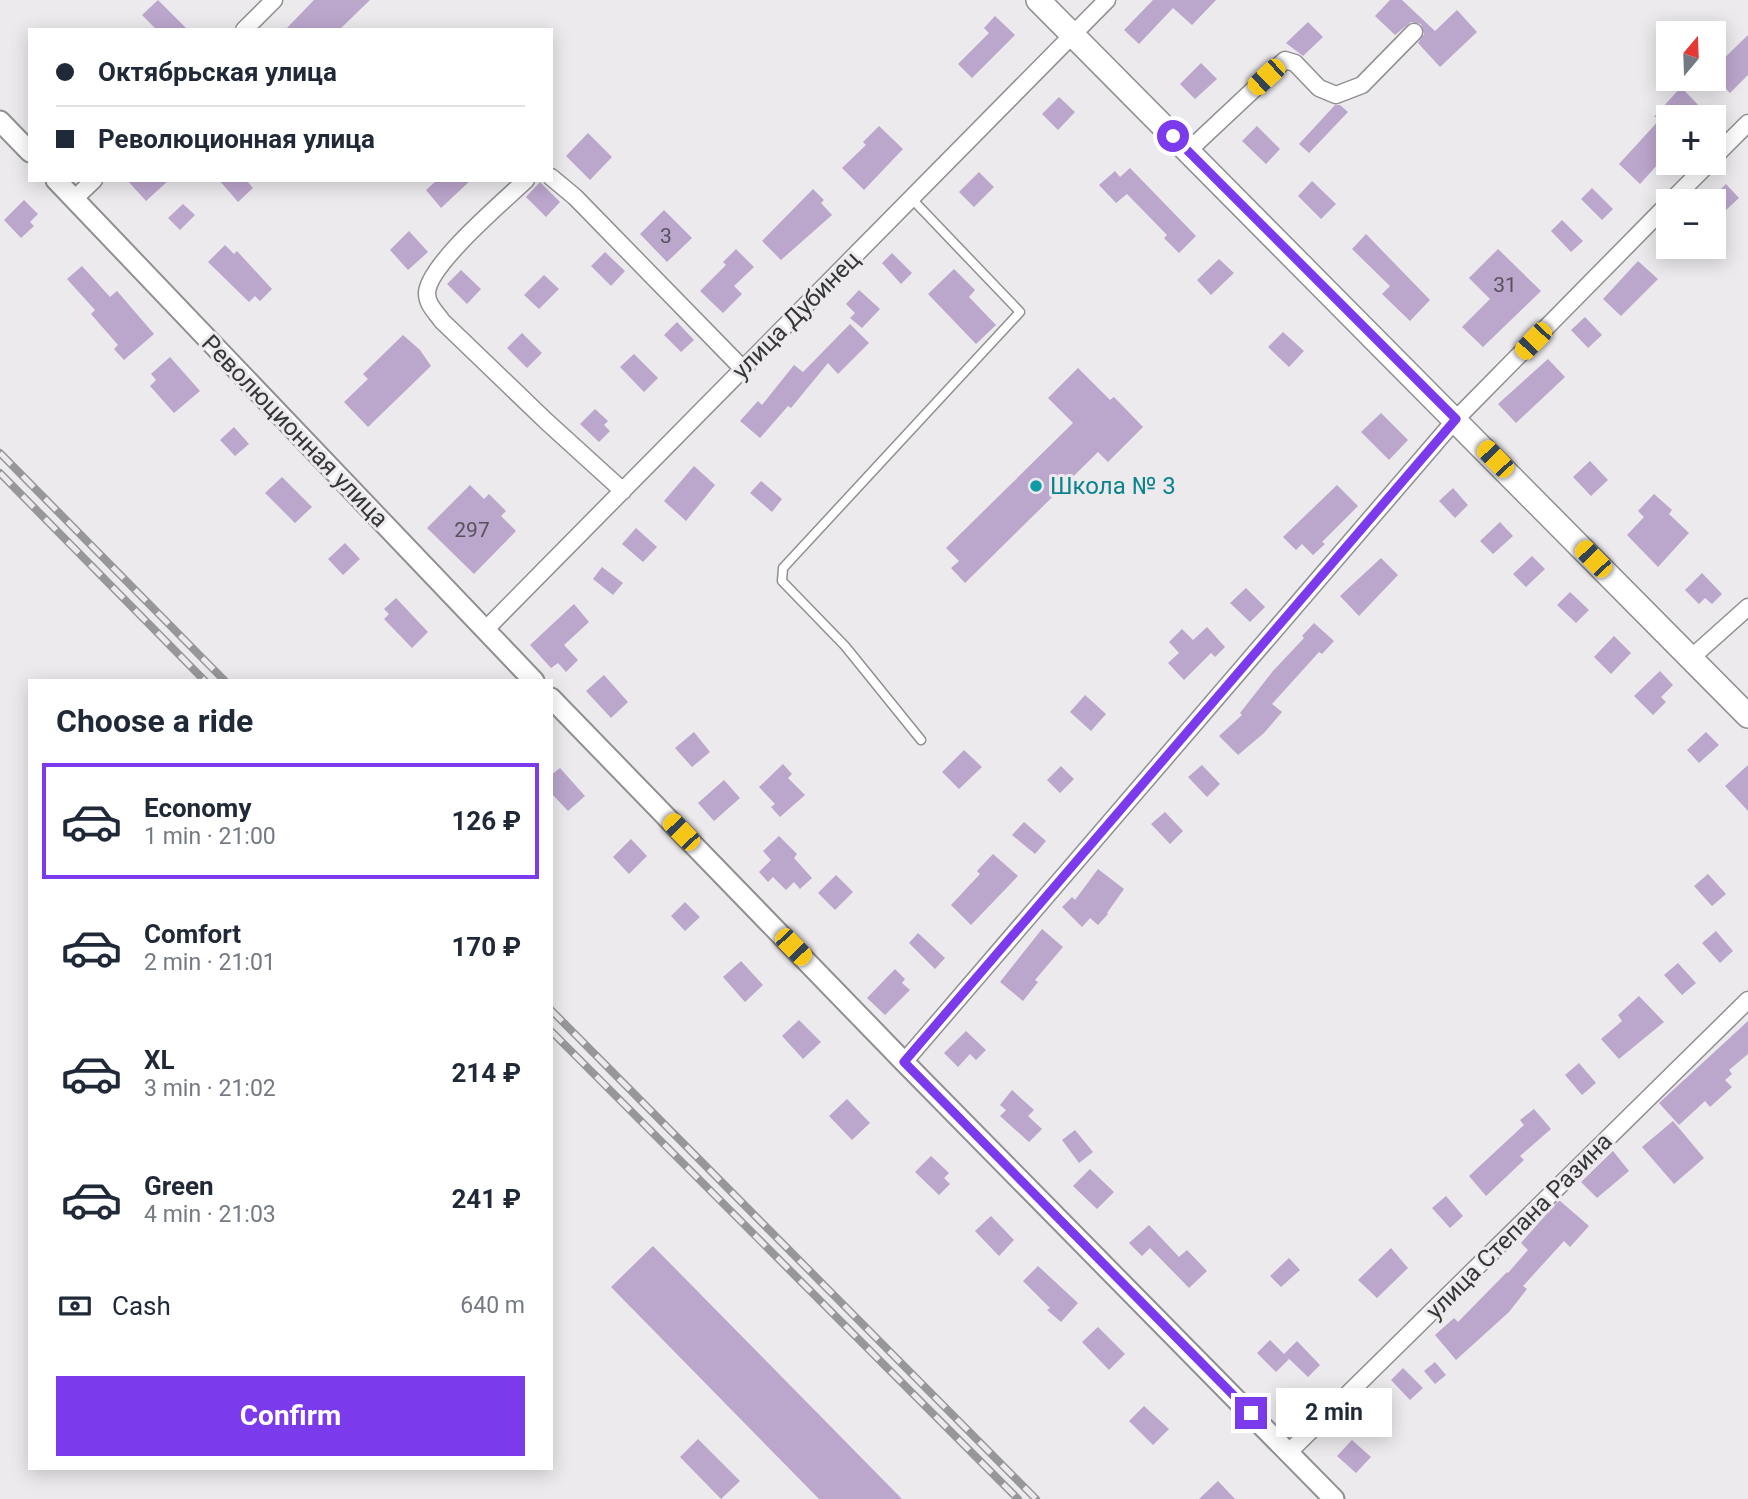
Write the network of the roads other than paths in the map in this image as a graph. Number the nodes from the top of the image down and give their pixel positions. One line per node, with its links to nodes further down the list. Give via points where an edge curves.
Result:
1 (274, 0): 4 (street)
2 (1038, 0): 6 (main road)
3 (1107, 0): 6 (street, улица Дубинец)
4 (246, 28)
5 (1413, 32): 11 (street, via 1362,85 1336,95 1319,88 1295,63 1284,60)
6 (1072, 35): 11 (main road); 18 (street, улица Дубинец)
7 (0, 121): 10 (street)
8 (1748, 123): 9 (street)
9 (1726, 145)
10 (28, 150)
11 (1188, 151): 22 (main road)
12 (1697, 175): 17 (street)
13 (553, 179): 21 (street)
14 (58, 182): 19 (street, Революционная улица)
15 (91, 182): 19 (street)
16 (524, 182): 23 (street, via 436,270 427,290 428,302 442,321)
17 (1683, 189)
18 (911, 198): 21 (street, улица Дубинец); 30 (lane, via 1020,312 783,568 782,581 845,646)
19 (74, 199): 25 (street, Революционная улица)
20 (1656, 216): 22 (street)
21 (743, 369): 23 (street, улица Дубинец)
22 (1456, 419): 26 (main road); 32 (street)
23 (623, 491): 25 (street, улица Дубинец)
24 (1748, 607): 26 (street)
25 (485, 630): 27 (street, Революционная улица)
26 (1691, 658): 29 (main road)
27 (532, 679)
28 (553, 700): 32 (street)
29 (1748, 716)
30 (921, 740)
31 (1748, 1000): 33 (street, улица Степана Разина)
32 (904, 1062): 33 (street)
33 (1289, 1452): 34 (street)
34 (1335, 1499)

